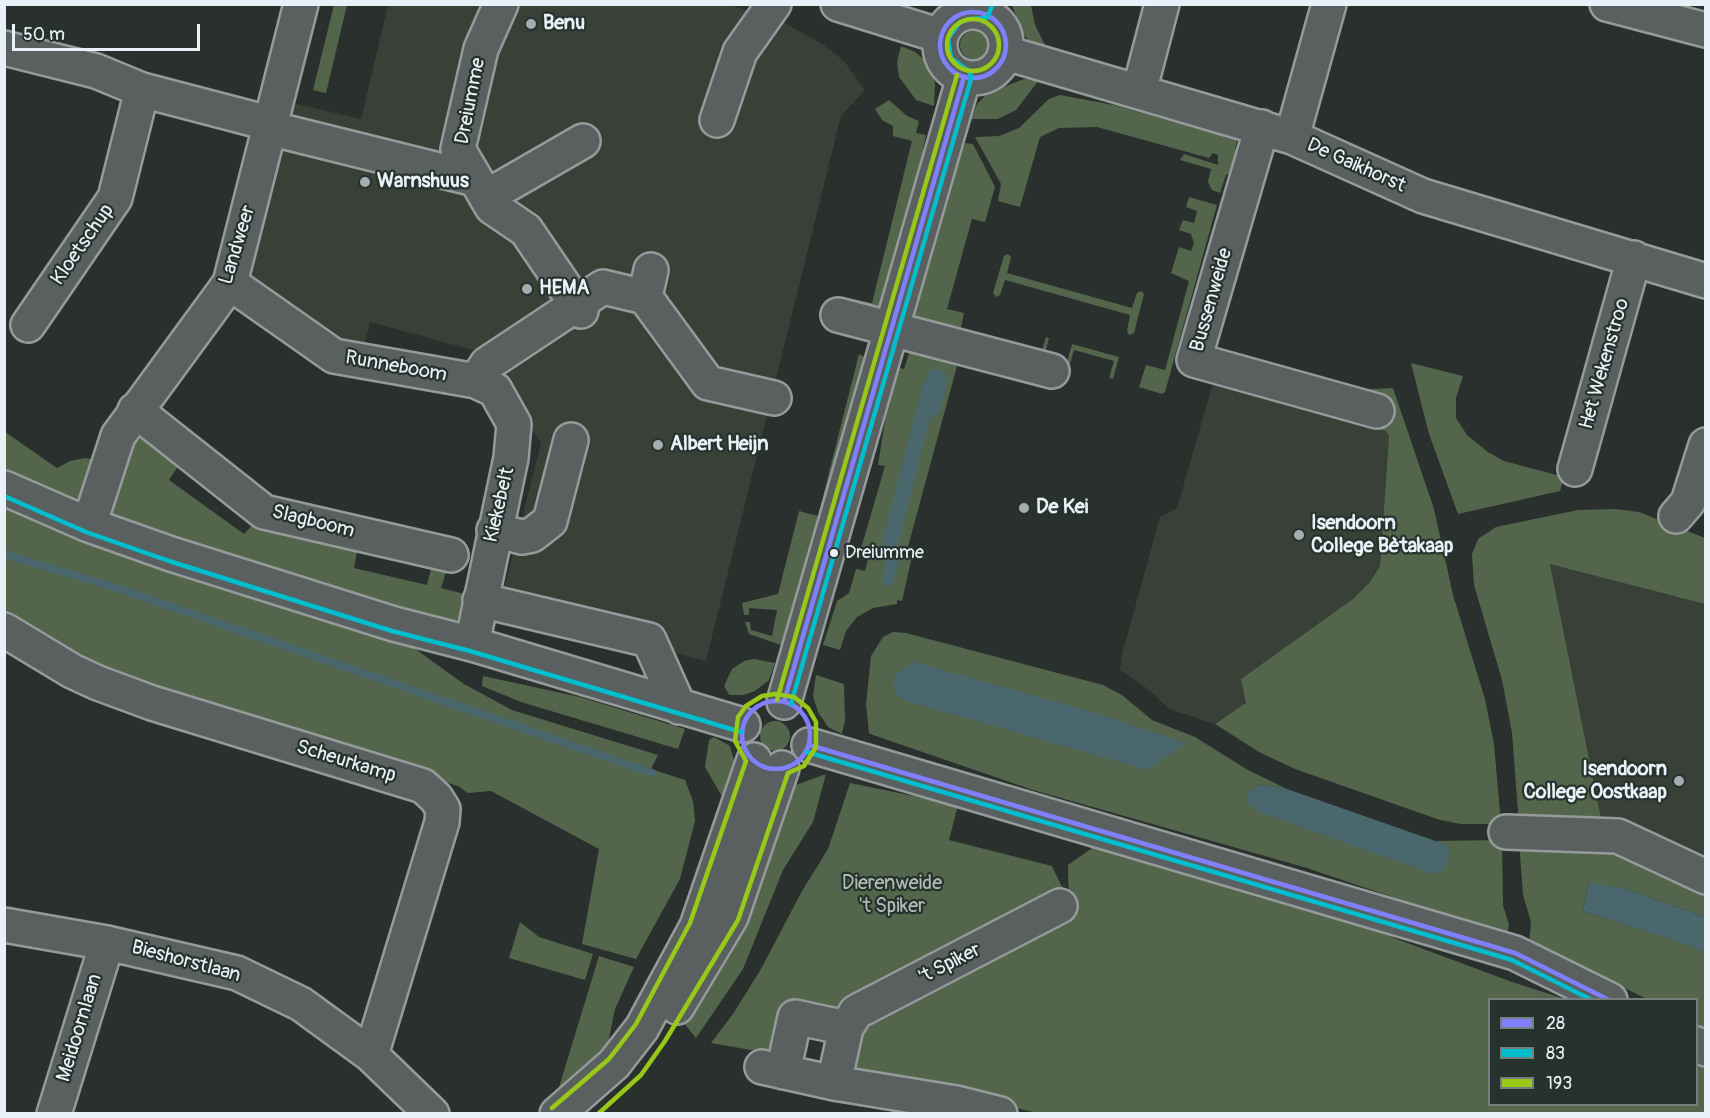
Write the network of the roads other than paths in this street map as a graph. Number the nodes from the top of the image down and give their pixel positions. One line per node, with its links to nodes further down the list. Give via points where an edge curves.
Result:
1 (301, 4): 17 (street, Landweer)
2 (501, 4): 20 (street, Dreiumme, via 481,49 458,149)
3 (774, 4): 16 (street, via 741,52)
4 (838, 4): 10 (street)
5 (1162, 4): 15 (street)
6 (1329, 4): 18 (street)
7 (1607, 4): 9 (street)
8 (984, 8): 10 (street, via 954,17); 12 (street, via 1003,28)
9 (1706, 30)
10 (941, 36): 13 (street, via 944,61)
11 (4, 48): 14 (street, via 96,71)
12 (1006, 53): 13 (street, via 990,74); 15 (street, De Gaikhorst)
13 (964, 76): 27 (street)
14 (142, 90): 17 (street); 26 (street, Kloetschup, via 115,198)
15 (1139, 92): 18 (street, De Gaikhorst)
16 (717, 120)
17 (272, 124): 20 (street, via 281,131); 23 (street, Landweer)
18 (1277, 132): 21 (street, De Gaikhorst, via 1423,196); 32 (street, Bussenweide, via 1194,360)
19 (583, 141): 20 (street)
20 (480, 188): 24 (street, Dreiumme, via 492,207 526,230)
21 (1634, 258): 22 (street, De Gaikhorst); 35 (street, Het Wekenstroo)
22 (1706, 281)
23 (230, 283): 29 (street, Runneboom, via 334,356); 31 (street, Landweer)
24 (572, 310): 29 (street, via 487,364); 30 (street, via 603,288 648,284 708,383)
25 (838, 315): 27 (street)
26 (28, 325)
27 (892, 329): 28 (street); 44 (street)
28 (1053, 371)
29 (476, 381): 39 (street, Kiekebelt, via 495,390 514,424 511,458)
30 (774, 399)
31 (135, 410): 38 (street, Landweer, via 118,435); 40 (street, Slagboom, via 264,512)
32 (1377, 411)
33 (571, 440): 39 (street, via 550,520 532,535 522,537)
34 (1706, 446): 37 (street, via 1688,502)
35 (1575, 470)
36 (4, 488): 38 (street)
37 (1676, 516)
38 (89, 525): 43 (street, via 354,612)
39 (494, 530): 41 (street, Kiekebelt)
40 (451, 555)
41 (480, 600): 43 (street, Kiekebelt); 45 (street, via 649,640)
42 (4, 630): 56 (street, Scheurkamp, via 98,683 423,786 436,798 443,809 442,822)
43 (472, 644): 45 (street)
44 (784, 702): 46 (street, via 759,705); 47 (street, via 806,718)
45 (679, 707): 46 (street)
46 (743, 725): 48 (street, via 744,748)
47 (809, 745): 48 (street, via 799,760); 54 (street, via 1515,952)
48 (768, 764): 60 (street, via 698,926 642,1028 614,1064); 61 (street, via 731,917 659,1038 635,1070)
49 (1506, 832): 50 (street, via 1618,836)
50 (1706, 877)
51 (1060, 906): 55 (street, 't Spiker, via 856,1012)
52 (4, 926): 53 (street, Bieshorstlaan)
53 (107, 942): 56 (street, Bieshorstlaan, via 237,973 301,1004); 58 (street, Meidoornlaan)
54 (1608, 998)
55 (846, 1028): 57 (street); 57 (street, via 795,1017 773,1069)
56 (371, 1055): 59 (street, Bieshorstlaan)
57 (834, 1083): 62 (street)
58 (54, 1113)
59 (432, 1113)
60 (557, 1113)
61 (586, 1113)
62 (1000, 1113)

